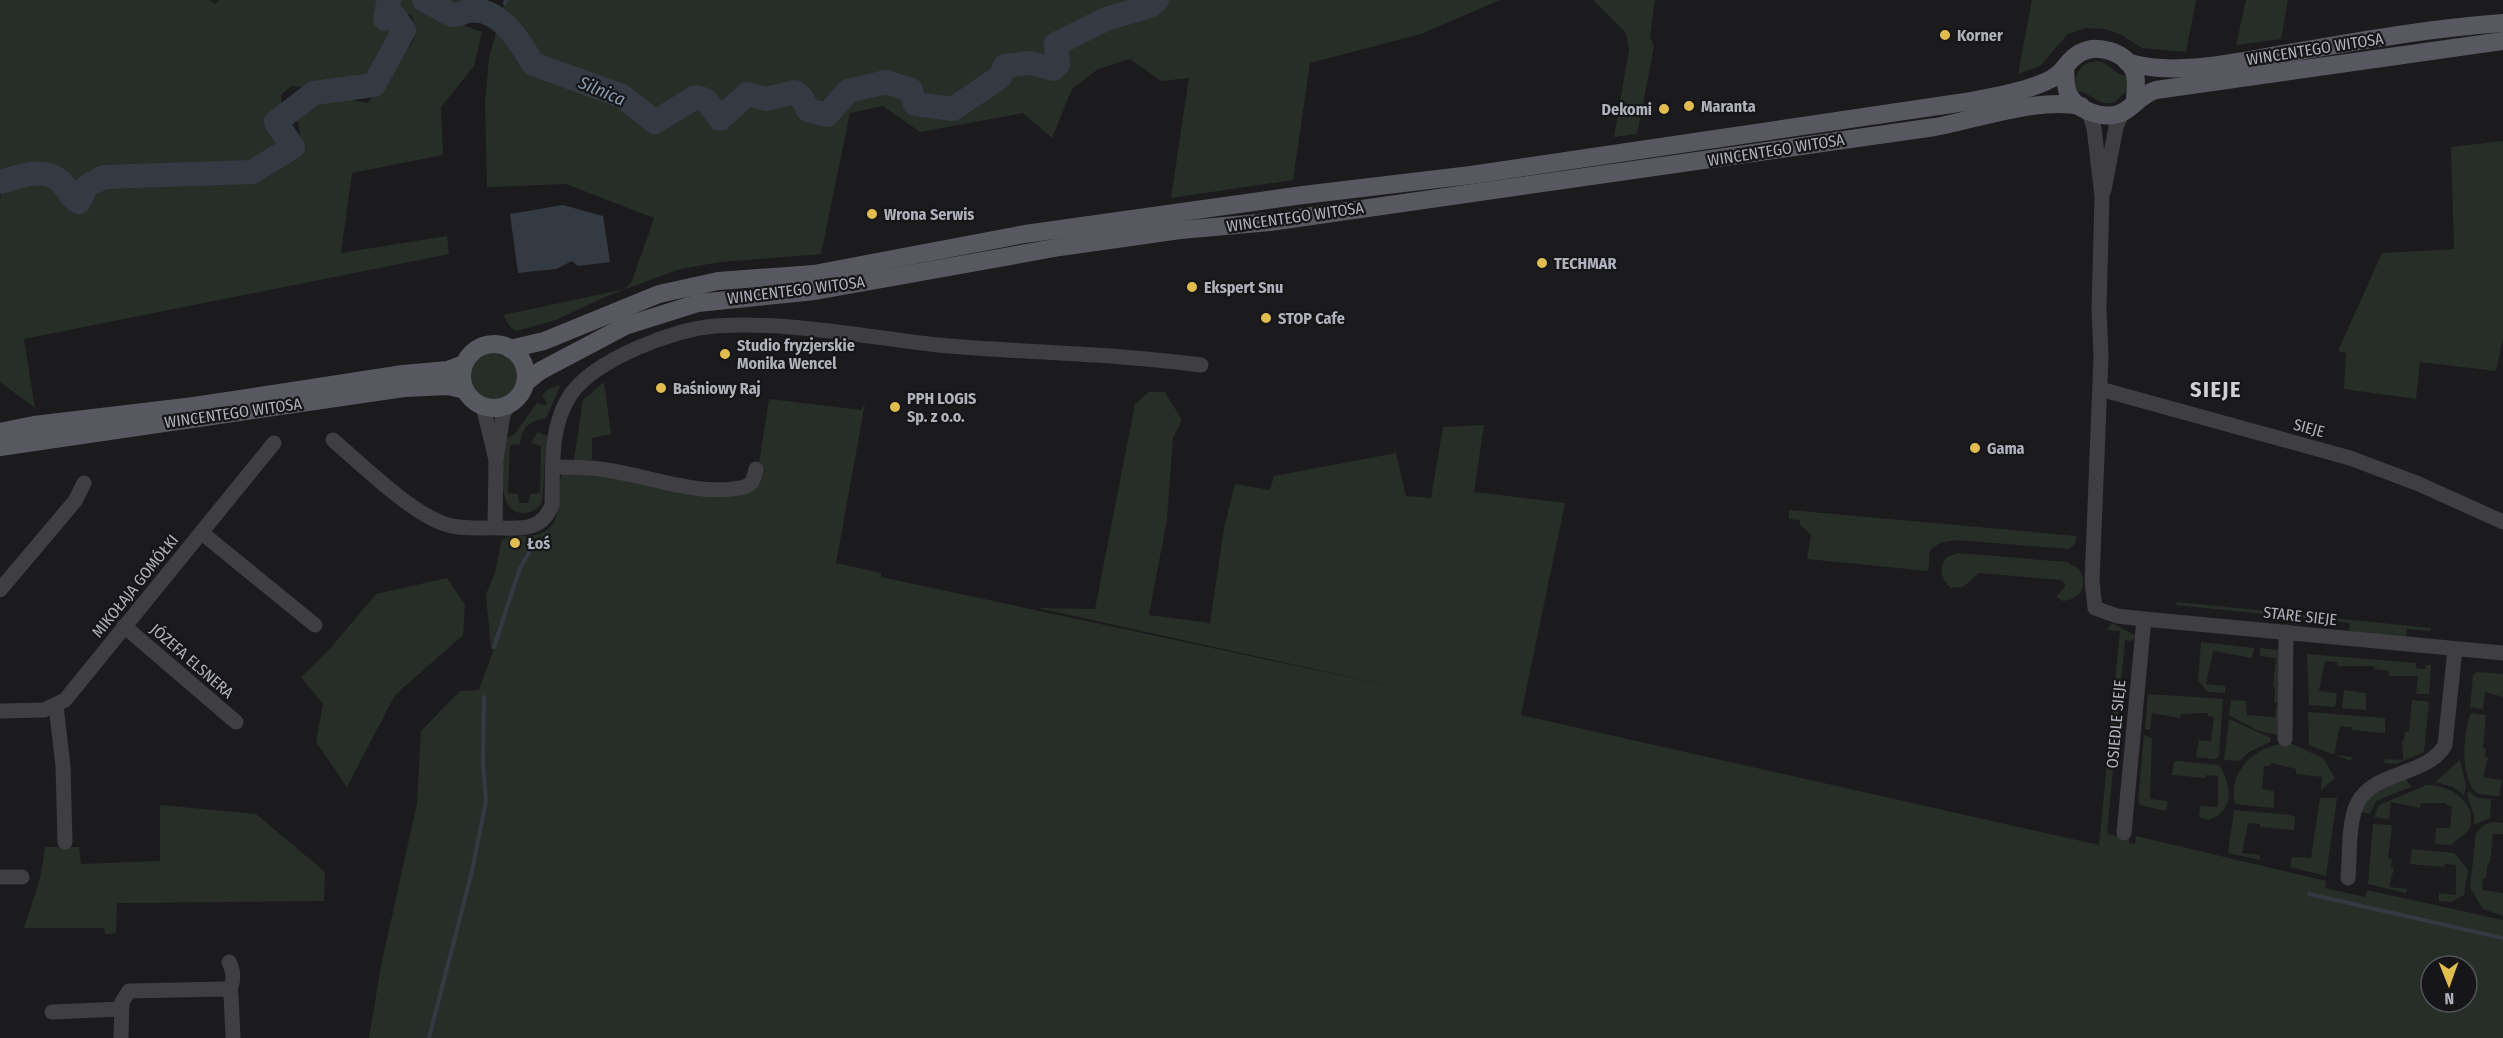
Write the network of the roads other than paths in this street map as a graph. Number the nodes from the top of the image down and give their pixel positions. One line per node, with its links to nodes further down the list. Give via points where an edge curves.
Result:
1 (2503, 23): 3 (main road, WINCENTEGO WITOSA, via 2201,66 2154,67)
2 (2503, 41): 5 (main road, WINCENTEGO WITOSA, via 2164,88 2149,92)
3 (2127, 62): 4 (main road, via 2098,48 2079,53); 5 (main road, via 2134,74)
4 (2065, 69): 6 (main road, via 2068,93); 8 (main road, WINCENTEGO WITOSA, via 2039,85 1932,108 1025,234 814,274 708,283 659,294 544,341)
5 (2128, 107): 6 (main road, via 2107,116); 7 (street, via 2116,127)
6 (2085, 109): 7 (street, via 2094,128); 11 (main road, WINCENTEGO WITOSA, via 2059,103 2036,106 1935,127 1259,223 1060,247 814,291 709,301 625,326)
7 (2102, 196): 12 (street)
8 (510, 349): 9 (main road, via 493,344 484,346); 11 (main road, via 523,364)
9 (464, 364): 13 (main road); 16 (main road, WINCENTEGO WITOSA, via 448,370 34,424)
10 (1201, 364): 21 (street, via 938,345 848,331 697,328 603,364 586,377 571,394 557,425)
11 (525, 383): 14 (main road)
12 (2100, 389): 24 (street, SIEJE, via 2350,458); 28 (street, STARE SIEJE, via 2092,581 2095,608)
13 (465, 390): 15 (main road); 19 (main road, WINCENTEGO WITOSA, via 448,386 404,388)
14 (508, 405): 15 (main road); 20 (street)
15 (483, 406): 20 (street)
16 (0, 432)
17 (333, 440): 25 (street, via 433,519 450,526)
18 (274, 443): 26 (street, MIKOŁAJA GOMÓŁKI)
19 (0, 447)
20 (496, 460): 25 (street)
21 (553, 467): 22 (street, via 610,470 677,486 714,488 745,487 752,482); 25 (street, via 548,515 533,527)
22 (756, 469)
23 (84, 483): 27 (street, via 75,501)
24 (2503, 522)
25 (495, 527)
26 (202, 533): 29 (street); 30 (street, MIKOŁAJA GOMÓŁKI)
27 (0, 590)
28 (2144, 619): 31 (street, STARE SIEJE); 38 (street, OSIEDLE SIEJE)
29 (315, 625)
30 (124, 626): 34 (street, MIKOŁAJA GOMÓŁKI, via 78,685); 36 (street, JÓZEFA ELSNERA)
31 (2286, 632): 32 (street, STARE SIEJE); 37 (street)
32 (2455, 649): 33 (street, STARE SIEJE); 42 (street, via 2445,745 2428,761 2364,793 2354,813)
33 (2503, 653)
34 (56, 706): 35 (street, via 34,711); 39 (street, via 63,766)
35 (0, 711)
36 (236, 723)
37 (2285, 739)
38 (2124, 833)
39 (65, 842)
40 (0, 877): 41 (street)
41 (22, 877)
42 (2348, 878)
43 (229, 962): 44 (street, via 233,982)
44 (229, 991): 45 (street, via 137,989 123,996); 48 (street)
45 (121, 1009): 46 (street); 47 (street)
46 (52, 1012)
47 (121, 1038)
48 (233, 1038)

